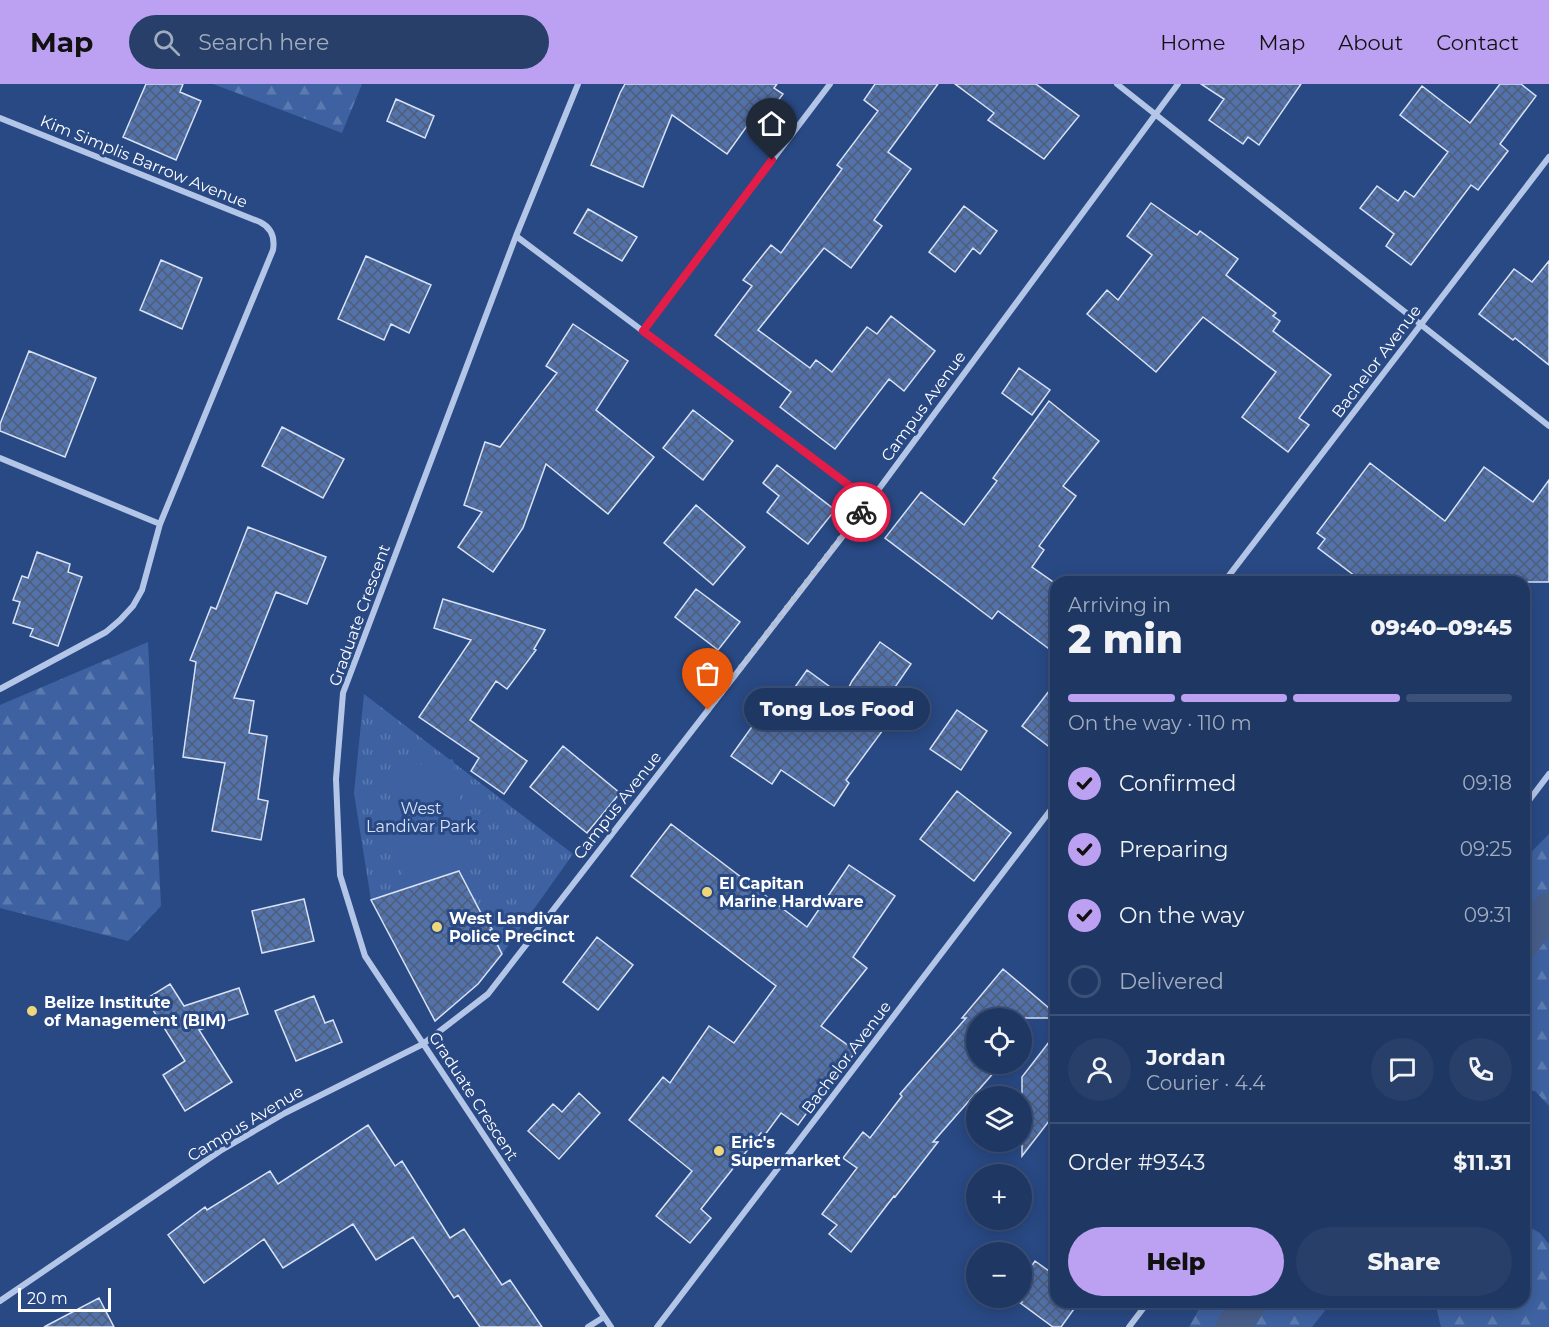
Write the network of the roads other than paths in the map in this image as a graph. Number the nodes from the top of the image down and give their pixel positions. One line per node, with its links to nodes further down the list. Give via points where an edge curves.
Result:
1 (578, 84): 8 (street, Graduate Crescent)
2 (830, 84): 10 (street)
3 (1117, 84): 5 (street)
4 (1178, 84): 5 (street, Campus Avenue)
5 (1156, 114): 9 (street); 13 (street, Campus Avenue)
6 (0, 118): 14 (street, Kim Simplis Barrow Avenue, via 260,222 273,236 273,250)
7 (1549, 157): 9 (street, Bachelor Avenue)
8 (516, 236): 10 (street); 20 (street, Graduate Crescent, via 343,693 336,780 340,875 365,956)
9 (1420, 325): 11 (street); 15 (street, Bachelor Avenue)
10 (643, 331): 13 (street)
11 (1549, 426)
12 (0, 458): 14 (street)
13 (870, 501): 20 (street, Campus Avenue, via 488,994)
14 (160, 524): 16 (street, via 142,590 120,621)
15 (1229, 576)
16 (0, 689)
17 (1549, 774): 18 (street)
18 (1530, 799)
19 (1050, 810): 26 (street, Bachelor Avenue)
20 (423, 1044): 21 (street, Campus Avenue, via 285,1113 220,1151); 23 (street, Graduate Crescent)
21 (0, 1301)
22 (1143, 1308): 27 (street)
23 (604, 1317): 24 (street); 25 (street, Graduate Crescent)
24 (588, 1327)
25 (611, 1327)
26 (657, 1327)
27 (1129, 1327)

